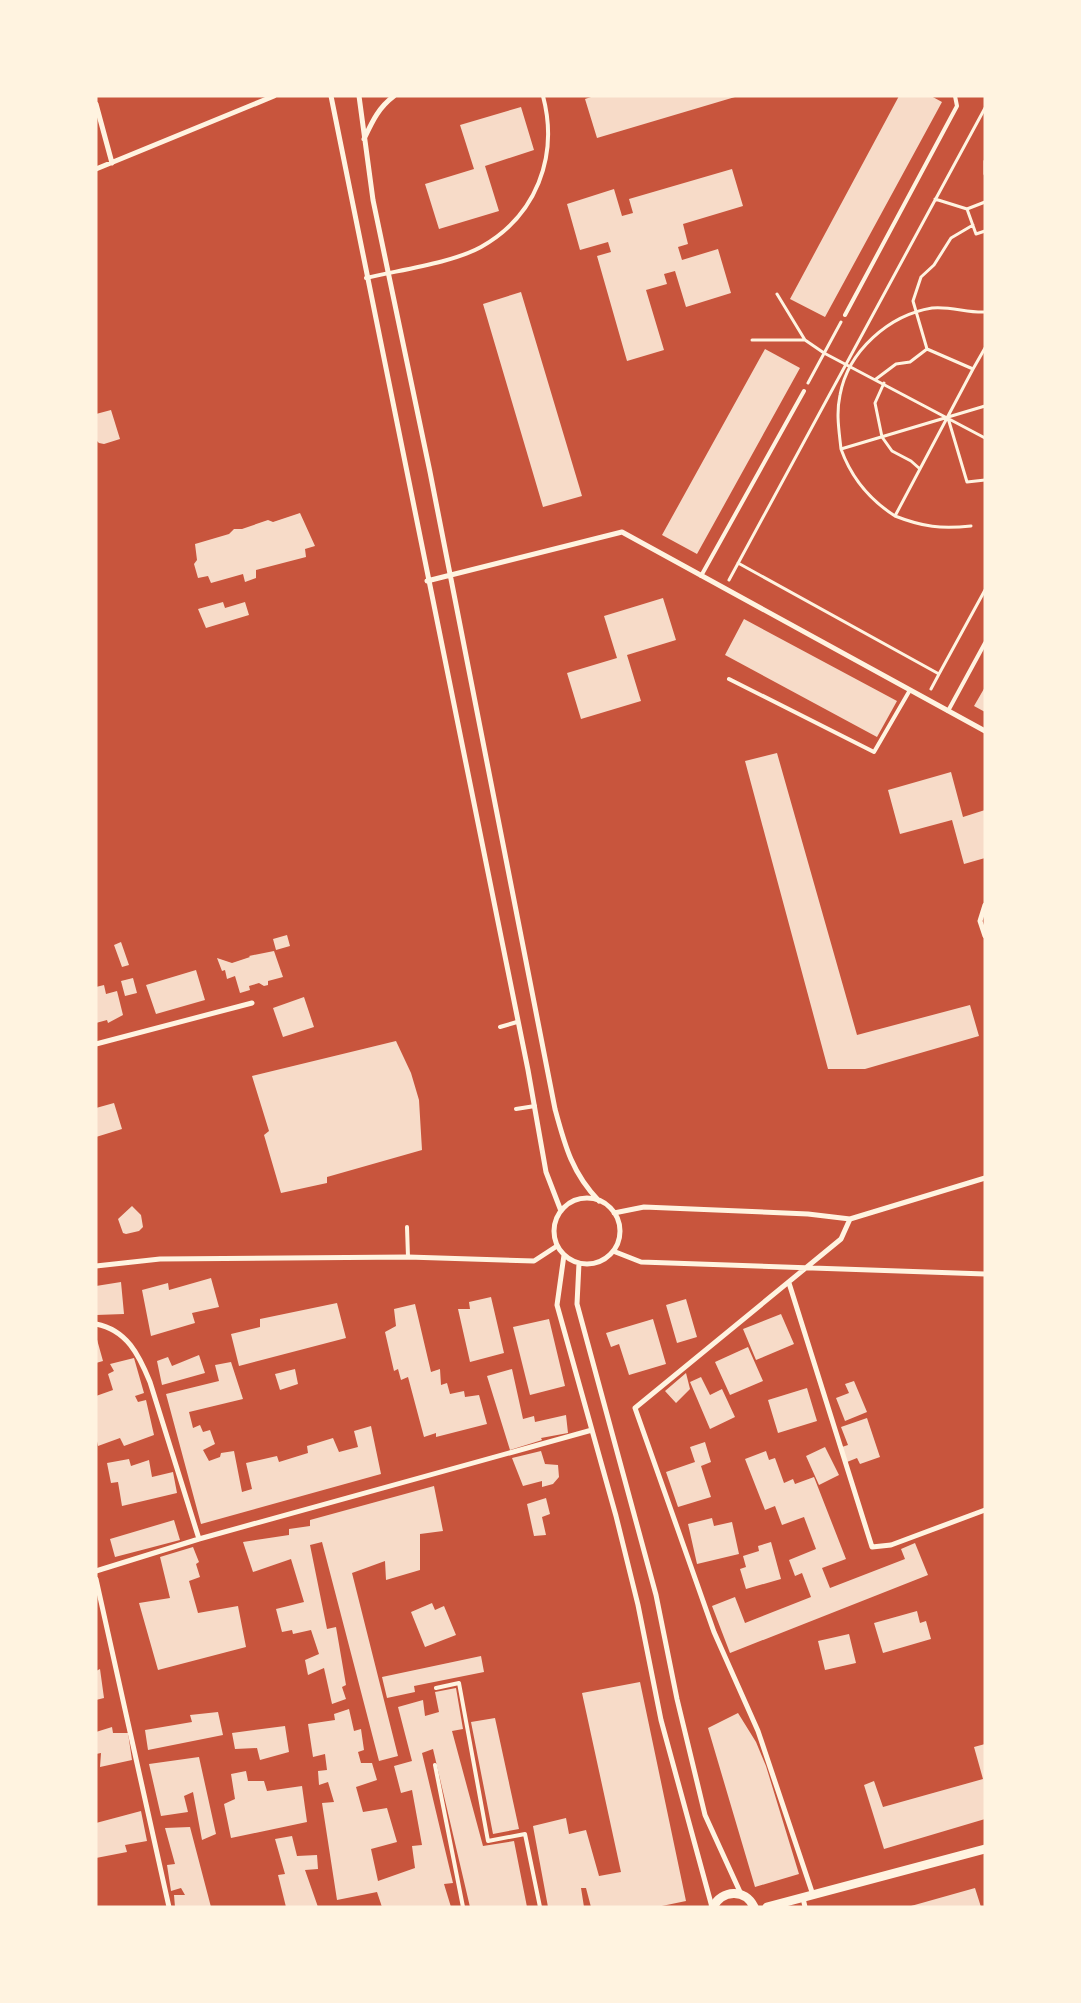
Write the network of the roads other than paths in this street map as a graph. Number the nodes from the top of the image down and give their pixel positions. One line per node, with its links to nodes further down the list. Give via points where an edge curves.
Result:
1 (274, 96): 9 (street)
2 (331, 96): 12 (street)
3 (358, 96): 8 (street)
4 (394, 96): 8 (street, via 375,115)
5 (543, 96): 11 (lane, via 548,135 543,172 530,203 507,229 480,248)
6 (955, 96): 13 (lane, via 957,106)
7 (96, 104): 9 (street)
8 (364, 140): 11 (street)
9 (112, 163): 10 (street)
10 (96, 170)
11 (388, 273): 12 (lane); 15 (street)
12 (366, 278): 17 (street)
13 (845, 315)
14 (804, 391): 16 (lane)
15 (450, 575): 16 (street, via 622,532); 17 (street); 32 (street, via 555,1109 574,1168)
16 (701, 576): 20 (street)
17 (427, 581): 26 (street)
18 (985, 643): 21 (lane)
19 (729, 679): 20 (lane, via 874,752)
20 (910, 690): 21 (street)
21 (948, 711): 22 (street)
22 (985, 731)
23 (985, 904): 24 (street, via 980,920)
24 (985, 936)
25 (252, 1003): 28 (street)
26 (517, 1022): 27 (lane); 29 (street)
27 (500, 1027)
28 (96, 1044)
29 (535, 1106): 30 (lane); 33 (street, via 546,1172)
30 (516, 1109)
31 (985, 1178): 35 (street)
32 (599, 1201): 33 (street, via 579,1199); 34 (street)
33 (561, 1211): 37 (street, via 555,1221)
34 (614, 1213): 35 (street, via 644,1207 808,1214); 38 (street, via 619,1223 619,1239)
35 (850, 1219): 43 (street, via 841,1239)
36 (407, 1227): 40 (lane)
37 (557, 1246): 39 (street); 40 (street, via 534,1261)
38 (613, 1251): 41 (street, via 599,1262); 43 (street, via 641,1262)
39 (564, 1255): 41 (street); 47 (street, via 558,1305)
40 (408, 1256): 42 (street, via 160,1259)
41 (579, 1264): 55 (street, via 577,1304 656,1595 705,1815)
42 (96, 1266)
43 (807, 1269): 44 (street); 45 (street)
44 (985, 1274)
45 (789, 1283): 48 (street, via 872,1547 891,1545); 56 (street, via 635,1408 714,1632 758,1730)
46 (96, 1324): 49 (street, via 108,1326 125,1336 140,1357)
47 (592, 1430): 49 (street); 61 (street, via 638,1605 664,1729)
48 (985, 1510)
49 (199, 1538): 50 (street)
50 (96, 1571)
51 (96, 1579): 58 (street)
52 (436, 1688): 60 (lane, via 459,1683 488,1841 525,1834)
53 (435, 1764): 59 (lane)
54 (985, 1849): 56 (street)
55 (741, 1894): 61 (street, via 727,1894); 62 (street)
56 (813, 1895): 57 (street)
57 (804, 1902): 63 (street)
58 (169, 1907)
59 (463, 1907)
60 (540, 1907)
61 (712, 1907)
62 (754, 1907)
63 (767, 1907)

